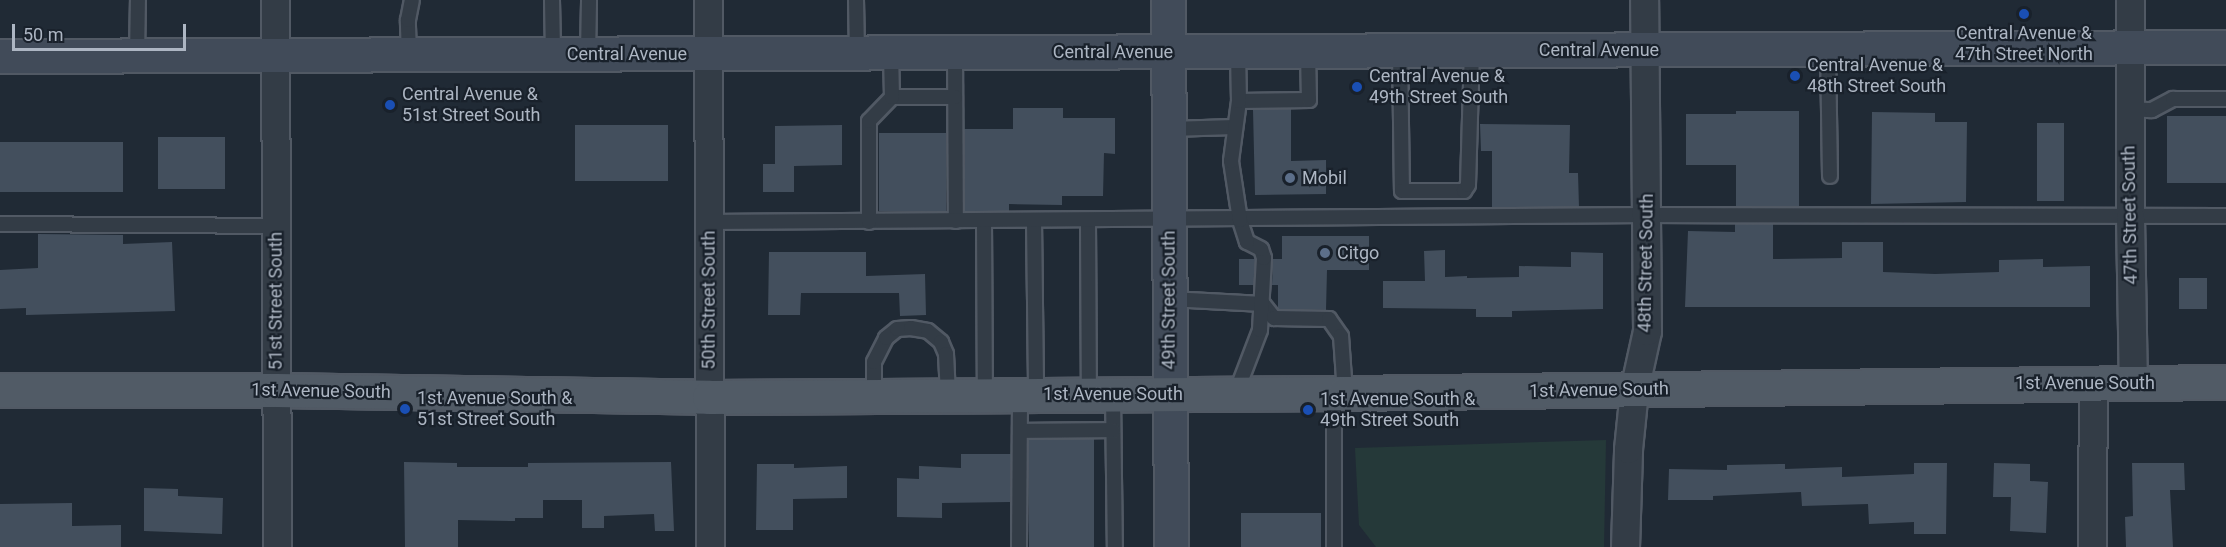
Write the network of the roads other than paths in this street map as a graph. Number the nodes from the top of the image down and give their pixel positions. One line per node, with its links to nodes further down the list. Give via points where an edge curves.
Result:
1 (138, 0): 26 (lane)
2 (275, 0): 27 (street, 51st Street South)
3 (412, 0): 28 (lane)
4 (552, 0): 21 (lane)
5 (589, 0): 22 (lane)
6 (708, 0): 23 (street, 50th Street South)
7 (856, 0): 24 (lane)
8 (1168, 0): 18 (main road, 49th Street South)
9 (1644, 0): 14 (street, 48th Street South)
10 (2130, 0): 12 (street, 47th Street South)
11 (2226, 47): 12 (main road, Central Avenue)
12 (2130, 48): 13 (main road, Central Avenue); 34 (street, 47th Street South)
13 (1828, 49): 14 (main road, Central Avenue); 37 (lane)
14 (1644, 50): 17 (main road, Central Avenue); 38 (street, 48th Street South)
15 (1308, 51): 16 (main road, Central Avenue); 19 (main road, Central Avenue); 33 (lane, via 1309,100)
16 (1400, 51): 17 (main road, Central Avenue); 17 (lane, via 1402,191 1464,191 1468,185)
17 (1472, 51)
18 (1168, 52): 19 (main road, Central Avenue); 20 (main road, Central Avenue); 36 (main road, 49th Street South)
19 (1238, 52): 33 (lane)
20 (955, 53): 25 (main road, Central Avenue); 31 (lane)
21 (553, 54): 22 (main road, Central Avenue); 28 (main road, Central Avenue)
22 (588, 54): 23 (main road, Central Avenue)
23 (708, 54): 24 (main road, Central Avenue); 47 (street, 50th Street South)
24 (857, 54): 25 (main road, Central Avenue)
25 (891, 54): 30 (lane)
26 (137, 55): 27 (main road, Central Avenue); 29 (main road, Central Avenue)
27 (274, 55): 28 (main road, Central Avenue); 50 (street, 51st Street South)
28 (409, 55)
29 (0, 56)
30 (892, 97): 31 (lane); 48 (lane, via 869,121)
31 (955, 97): 44 (lane)
32 (2226, 99): 34 (lane, via 2173,99 2152,110)
33 (1239, 101): 35 (lane)
34 (2130, 109): 40 (street, 47th Street South)
35 (1235, 127): 36 (lane); 43 (lane, via 1231,161)
36 (1168, 129): 42 (main road, 49th Street South)
37 (1830, 176)
38 (1647, 215): 40 (lane); 43 (lane); 58 (street, 48th Street South, via 1647,331)
39 (2226, 216): 40 (lane)
40 (2130, 218): 55 (street, 47th Street South)
41 (1088, 220): 42 (lane); 46 (lane); 61 (lane)
42 (1169, 220): 43 (lane); 51 (main road, 49th Street South)
43 (1240, 220): 52 (lane, via 1247,242 1262,249)
44 (956, 221): 45 (lane); 48 (lane)
45 (984, 221): 46 (lane); 64 (lane)
46 (1034, 221): 65 (lane)
47 (708, 222): 48 (lane); 67 (street, 50th Street South)
48 (869, 222)
49 (0, 224): 50 (lane)
50 (275, 226): 57 (street, 51st Street South)
51 (1170, 299): 52 (lane); 62 (main road, 49th Street South)
52 (1263, 304): 59 (lane, via 1260,330); 60 (lane, via 1274,318 1329,319 1341,336)
53 (2093, 382): 55 (main road, 1st Avenue South); 58 (main road, 1st Avenue South); 77 (street)
54 (2226, 382): 55 (main road, 1st Avenue South)
55 (2133, 383)
56 (0, 390): 57 (main road, 1st Avenue South)
57 (276, 390): 67 (main road, 1st Avenue South); 70 (street, 51st Street South)
58 (1634, 390): 60 (main road, 1st Avenue South); 76 (street, 48th Street South)
59 (1236, 393): 60 (main road, 1st Avenue South); 62 (main road, 1st Avenue South)
60 (1340, 393): 75 (lane)
61 (1101, 394): 62 (main road, 1st Avenue South); 65 (main road, 1st Avenue South); 68 (lane)
62 (1170, 394): 74 (main road, 49th Street South)
63 (948, 395): 64 (main road, 1st Avenue South); 66 (main road, 1st Avenue South); 66 (lane, via 946,354 941,342 928,331 897,328 886,338 874,362)
64 (985, 395): 65 (main road, 1st Avenue South)
65 (1028, 395): 69 (lane)
66 (874, 396): 67 (main road, 1st Avenue South)
67 (709, 397): 71 (street, 50th Street South)
68 (1113, 430): 69 (lane); 73 (lane)
69 (1020, 431): 72 (lane)
70 (277, 547)
71 (710, 547)
72 (1019, 547)
73 (1115, 547)
74 (1171, 547)
75 (1334, 547)
76 (1625, 547)
77 (2092, 547)

